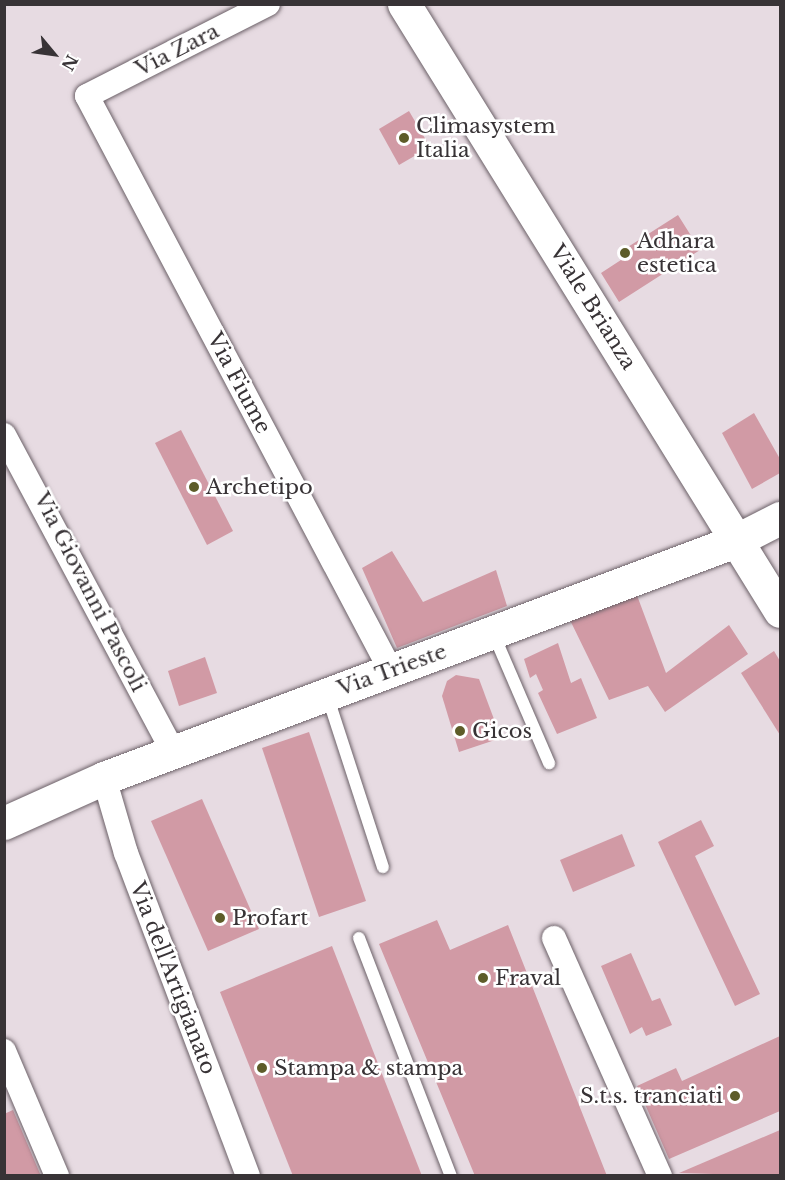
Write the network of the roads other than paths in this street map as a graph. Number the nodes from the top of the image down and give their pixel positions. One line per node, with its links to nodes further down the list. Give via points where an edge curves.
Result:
1 (268, 4): 3 (street, Via Zara)
2 (404, 4): 6 (street, Viale Brianza)
3 (87, 96): 9 (street, Via Fiume)
4 (4, 435): 11 (street, Via Giovanni Pascoli)
5 (780, 518): 6 (street, Via Trieste)
6 (737, 540): 7 (street, Viale Brianza); 8 (street, Via Trieste)
7 (780, 611)
8 (493, 632): 9 (street, Via Trieste); 12 (lane)
9 (391, 671): 10 (street, Via Trieste)
10 (327, 694): 11 (street, Via Trieste); 15 (lane)
11 (173, 751): 13 (street, Via Trieste)
12 (549, 764)
13 (104, 778): 14 (street, Via Trieste); 20 (street, Via dell'Artigianato, via 126,853)
14 (4, 823)
15 (382, 867)
16 (359, 938): 21 (lane)
17 (554, 938): 22 (street)
18 (4, 1051): 19 (street)
19 (57, 1176)
20 (248, 1176)
21 (451, 1176)
22 (660, 1176)

